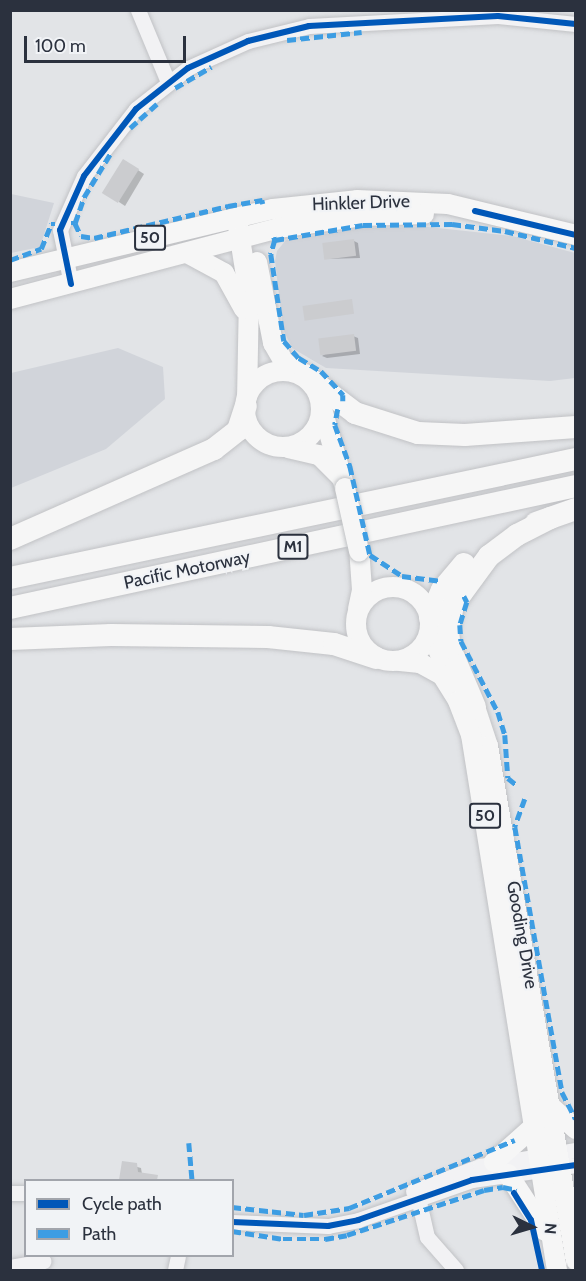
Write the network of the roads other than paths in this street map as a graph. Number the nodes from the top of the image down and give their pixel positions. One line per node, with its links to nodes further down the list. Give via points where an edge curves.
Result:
1 (138, 10): 4 (street)
2 (350, 17): 3 (street, via 498,16); 4 (street, via 248,41 188,68)
3 (576, 24)
4 (168, 82): 8 (street, via 121,126 84,176 60,230)
5 (244, 226): 6 (main road, Hinkler Drive, via 357,200 423,202); 7 (main road, 50); 8 (main road, 50); 11 (main road, 50); 13 (main road, 50)
6 (576, 235)
7 (187, 254): 10 (main road, 50); 13 (main road, 50, via 227,275)
8 (64, 258): 9 (main road, 50); 10 (street)
9 (10, 272)
10 (70, 284): 12 (main road, 50)
11 (264, 297): 14 (main road, via 257,306); 15 (main road, 50, via 277,351 287,364)
12 (10, 299)
13 (250, 325): 14 (main road, 50)
14 (250, 352): 16 (main road, 50)
15 (304, 375): 16 (main road, via 282,372 264,376 253,386); 17 (main road, 50); 18 (highway, via 355,413 418,433 465,435)
16 (246, 404): 19 (main road, 50, via 256,435); 25 (highway, via 235,434 214,449)
17 (320, 404): 19 (main road, via 319,422 310,435 298,444); 21 (main road, 50)
18 (576, 428)
19 (282, 447): 21 (main road, 50, via 319,455 336,469)
20 (576, 459): 27 (highway, Pacific Motorway / M1)
21 (345, 485): 26 (main road, 50, bridge)
22 (576, 486): 29 (highway, Pacific Motorway / M1)
23 (576, 509): 24 (highway)
24 (551, 518): 31 (highway, via 502,536 478,551 447,584); 35 (highway, via 493,552 453,605 448,631 450,648)
25 (10, 539)
26 (359, 552): 28 (main road, 50, via 377,576); 30 (main road, 50, via 362,590)
27 (10, 578)
28 (399, 587): 30 (main road, via 373,592); 31 (main road, 50, via 422,600)
29 (10, 608)
30 (357, 612): 33 (main road, 50, via 358,639)
31 (430, 620): 34 (main road, via 422,647); 35 (main road, Gooding Drive / 50, via 439,652)
32 (10, 639): 33 (highway, via 111,634 268,638 334,644)
33 (376, 658): 34 (main road, 50)
34 (400, 661): 37 (main road, Gooding Drive / 50, via 420,663 442,675 468,725 493,860)
35 (475, 708): 36 (main road, Gooding Drive / 50, via 488,746)
36 (549, 1105): 38 (main road); 39 (main road, Gooding Drive / 50)
37 (532, 1128): 40 (main road, Gooding Drive / 50); 41 (main road)
38 (576, 1129)
39 (567, 1159): 40 (street); 43 (main road, Gooding Drive / 50)
40 (539, 1163): 41 (street); 45 (main road, Gooding Drive / 50)
41 (501, 1168): 42 (street, via 467,1182); 45 (main road, via 526,1197 537,1223)
42 (418, 1194): 44 (street, via 358,1220 328,1226 273,1226); 49 (street, via 427,1237)
43 (570, 1194): 47 (main road, Gooding Drive / 50)
44 (234, 1220)
45 (551, 1238): 50 (main road, Gooding Drive / 50)
46 (43, 1261): 48 (street)
47 (576, 1261)
48 (13, 1268)
49 (456, 1270)
50 (557, 1270)

